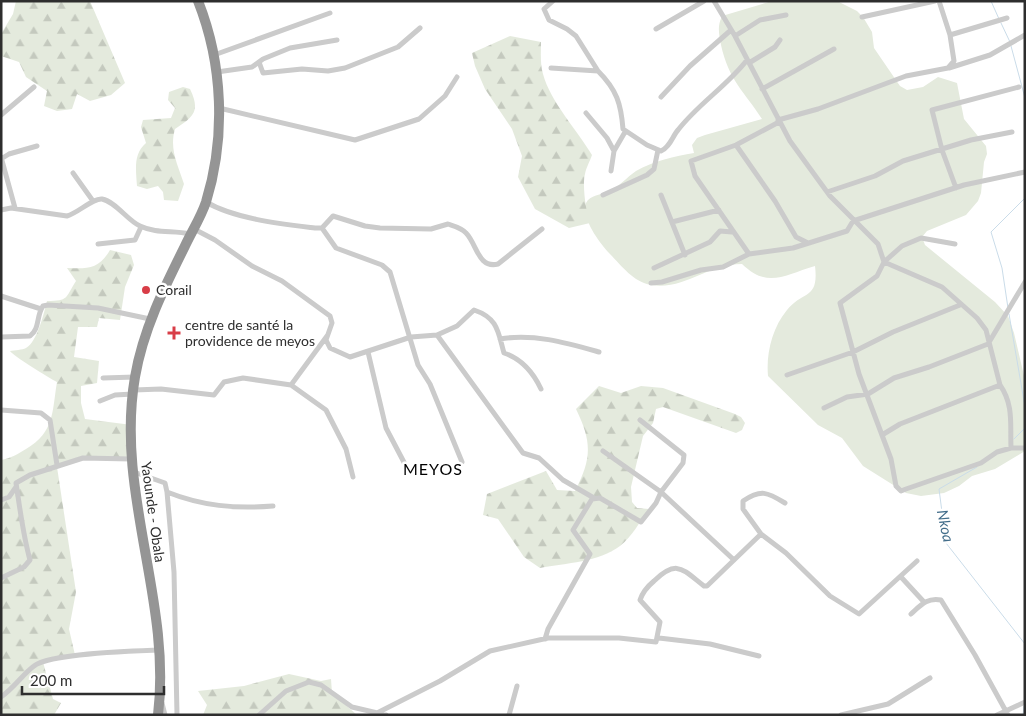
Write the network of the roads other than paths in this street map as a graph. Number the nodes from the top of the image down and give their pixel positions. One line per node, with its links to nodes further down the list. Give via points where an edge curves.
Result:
1 (198, 1): 19 (highway, Yaounde - Obala)
2 (553, 1): 24 (street, via 544,9 549,20 576,36)
3 (704, 1): 11 (street)
4 (714, 1): 12 (street)
5 (937, 1): 8 (street); 13 (street)
6 (330, 13): 19 (street)
7 (786, 15): 15 (street, via 760,20)
8 (862, 17)
9 (1007, 18): 13 (street)
10 (420, 28): 21 (street, via 398,47 345,68 263,73)
11 (656, 29)
12 (731, 30): 15 (street); 30 (street)
13 (950, 35): 23 (street, via 954,61)
14 (1025, 35): 23 (street, via 990,55)
15 (735, 36): 20 (street)
16 (337, 40): 21 (street, via 290,48)
17 (780, 40): 20 (street, via 775,48)
18 (834, 49): 29 (street)
19 (213, 55): 25 (highway, Yaounde - Obala)
20 (748, 61): 29 (street); 39 (street, via 678,129 665,150)
21 (259, 62): 25 (street, via 252,67)
22 (552, 68): 24 (street)
23 (948, 68): 34 (street, via 906,76)
24 (598, 71): 35 (street, via 616,94)
25 (217, 72): 31 (highway, Yaounde - Obala)
26 (457, 77): 31 (street, via 445,96 420,118 355,140)
27 (34, 86): 33 (street)
28 (1019, 86): 40 (street, via 932,110)
29 (762, 89): 34 (street)
30 (661, 96)
31 (219, 108): 51 (highway, Yaounde - Obala, via 218,135)
32 (586, 112): 41 (street)
33 (1, 114)
34 (778, 121): 37 (street); 47 (street)
35 (625, 132): 39 (street); 41 (street)
36 (1012, 132): 40 (street)
37 (736, 145): 54 (street, via 691,161 695,176); 62 (street, via 796,237)
38 (37, 146): 42 (street)
39 (658, 150): 48 (street, via 654,169 647,175)
40 (942, 150): 46 (street); 47 (street, via 902,160 875,176)
41 (614, 151): 43 (street)
42 (2, 159): 52 (street)
43 (610, 171)
44 (1025, 172): 46 (street)
45 (73, 173): 50 (street)
46 (956, 188): 55 (street)
47 (827, 192): 55 (street)
48 (604, 195)
49 (661, 195): 56 (street)
50 (93, 201): 52 (street, via 67,216); 57 (street, via 103,200)
51 (206, 202): 58 (street, via 215,208 255,219); 60 (highway, Yaounde - Obala)
52 (14, 208): 53 (street)
53 (1, 210)
54 (719, 210): 56 (street); 61 (street)
55 (853, 221): 62 (street, via 847,231); 67 (street, via 878,244)
56 (672, 222): 66 (street)
57 (141, 226): 60 (street, via 157,232); 63 (street, via 135,240)
58 (322, 228): 59 (street, via 333,216 380,228 431,229 448,224 467,234 485,264 490,266 498,264); 77 (street, via 336,248 382,265 390,272)
59 (542, 229)
60 (192, 232): 74 (highway, Yaounde - Obala); 75 (street, via 215,240 252,266 282,281 330,316 332,323)
61 (732, 232): 65 (street); 66 (street, via 720,231 710,242)
62 (809, 243): 65 (street)
63 (98, 244)
64 (955, 244): 67 (street, via 922,238 902,246)
65 (749, 254): 69 (street, via 723,268)
66 (685, 255): 68 (street)
67 (884, 262): 72 (street, via 942,287); 83 (street, via 877,276 840,303)
68 (654, 268)
69 (650, 282)
70 (1025, 282): 80 (street)
71 (1, 296): 73 (street)
72 (960, 305): 80 (street, via 986,330); 83 (street)
73 (41, 309): 74 (street, via 48,305 75,306); 78 (street, via 36,330 30,336)
74 (150, 319): 85 (highway, Yaounde - Obala)
75 (327, 336): 81 (street, via 330,348 350,357); 87 (street)
76 (437, 336): 77 (street); 79 (street, via 457,326 474,310 488,315 497,327); 109 (street, via 523,453 539,458 563,480)
77 (410, 337): 81 (street); 101 (street, via 418,365 430,384)
78 (1, 338)
79 (500, 339): 82 (street, via 515,336 548,340); 89 (street, via 504,354 516,357 535,376)
80 (988, 344): 88 (street); 91 (street, via 894,378)
81 (368, 352): 103 (street, via 386,428)
82 (599, 352)
83 (853, 352): 84 (street); 91 (street)
84 (787, 375)
85 (135, 377): 86 (street); 90 (highway, Yaounde - Obala)
86 (104, 378)
87 (291, 385): 90 (street, via 244,378 224,382 214,395 161,389); 105 (street, via 326,410 346,449)
88 (1000, 385): 96 (street, via 900,424); 97 (street, via 1006,392 1011,409)
89 (541, 389)
90 (133, 392): 92 (street); 100 (highway, Yaounde - Obala)
91 (868, 394): 93 (street, via 848,397); 96 (street)
92 (100, 401)
93 (824, 408)
94 (1, 410): 102 (street, via 46,416 50,420)
95 (640, 420): 108 (street, via 684,455 683,463)
96 (882, 435): 97 (street, via 896,486 901,490 981,463 997,452)
97 (1011, 448): 98 (street)
98 (1025, 448)
99 (603, 451): 108 (street)
100 (131, 458): 102 (street, via 83,458); 104 (highway, Yaounde - Obala)
101 (462, 462)
102 (57, 465): 106 (street, via 30,475 16,483)
103 (407, 468)
104 (132, 470): 107 (street, via 165,483); 122 (highway, Yaounde - Obala)
105 (353, 477)
106 (17, 486): 110 (street, via 9,497); 117 (street, via 30,560 24,567)
107 (167, 492): 112 (street, via 191,502 239,509); 133 (street, via 174,572)
108 (661, 492): 109 (street, via 641,522 600,498); 114 (street)
109 (594, 498): 121 (street, via 573,530 590,554)
110 (1, 500)
111 (785, 503): 113 (street, via 762,492 743,501 742,509)
112 (273, 506)
113 (761, 534): 114 (street); 116 (street, via 786,553 830,596 859,614)
114 (734, 560): 120 (street, via 707,586 675,567 664,571 642,593 640,600 660,622)
115 (917, 561): 116 (street)
116 (900, 577): 118 (street)
117 (1, 578)
118 (924, 602): 119 (street); 130 (street, via 941,600)
119 (911, 614)
120 (659, 638): 121 (street, via 656,642 619,638); 123 (street, via 710,644)
121 (545, 639): 129 (street, via 490,651 440,681)
122 (160, 650): 126 (street, via 97,652 50,660 35,665); 127 (highway, Yaounde - Obala)
123 (759, 656)
124 (930, 678): 137 (street, via 888,704)
125 (518, 686): 136 (street)
126 (1, 697)
127 (160, 698): 131 (highway, Yaounde - Obala); 132 (street)
128 (1025, 702): 130 (street)
129 (375, 713): 134 (street, via 352,708 321,685 309,682 286,691); 135 (street)
130 (1007, 713): 138 (street)
131 (158, 715)
132 (165, 715)
133 (177, 715)
134 (259, 715)
135 (386, 715)
136 (509, 715)
137 (841, 715)
138 (997, 715)

